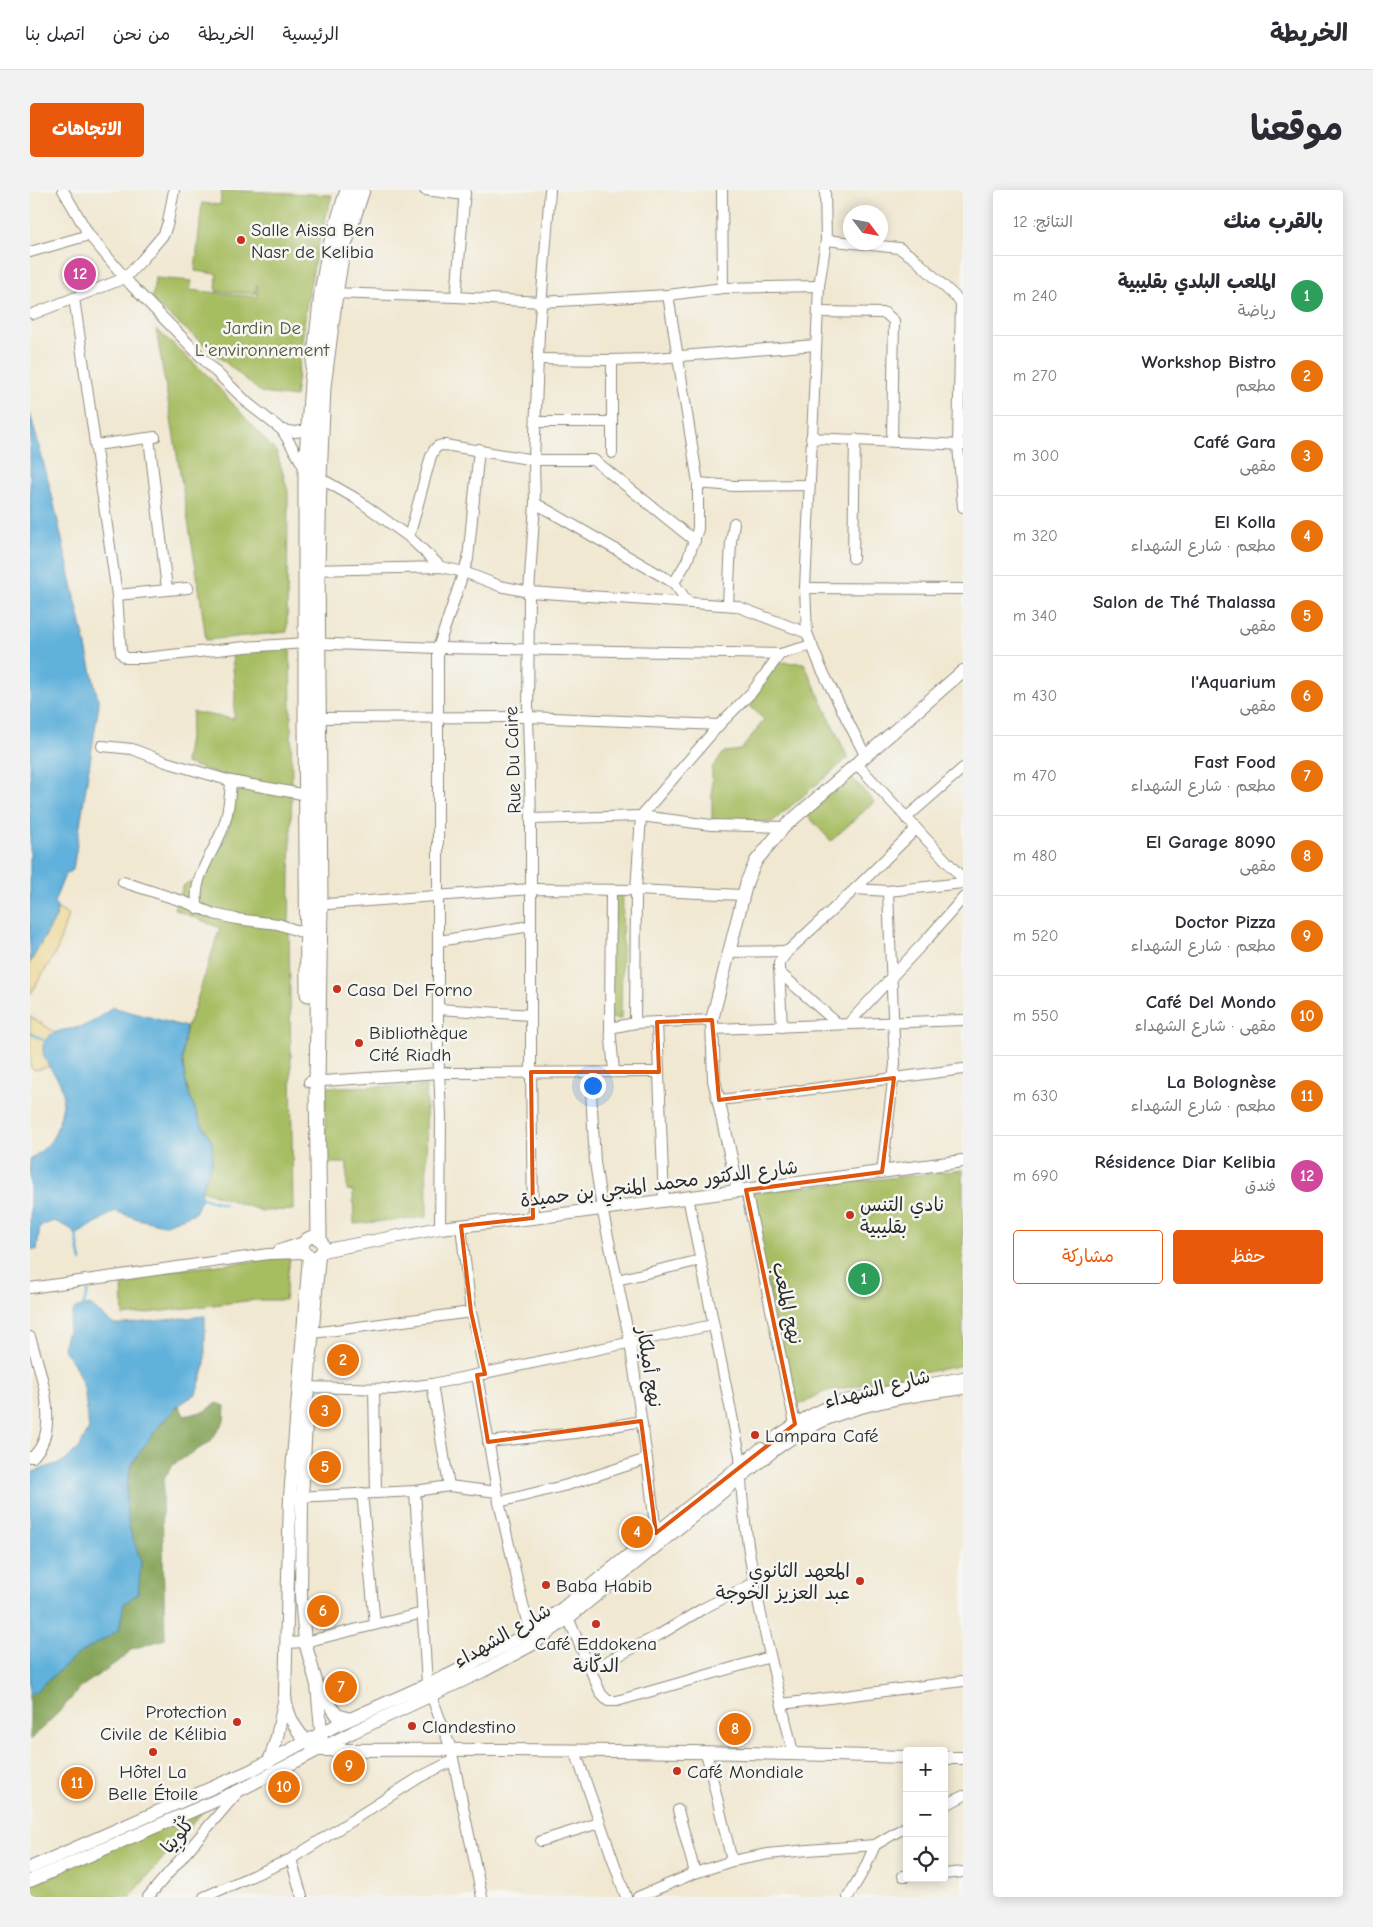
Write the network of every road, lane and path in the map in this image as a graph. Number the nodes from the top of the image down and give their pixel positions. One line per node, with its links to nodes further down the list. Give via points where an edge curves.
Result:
1 (63, 190): 10 (street)
2 (174, 190): 13 (street, via 164,234)
3 (348, 190): 16 (main road, via 330,248)
4 (362, 190): 16 (main road)
5 (425, 190): 9 (street)
6 (550, 190): 20 (street, Rue Du Caire)
7 (722, 190): 15 (street)
8 (825, 190): 11 (street)
9 (465, 192): 19 (street)
10 (88, 235): 12 (street); 13 (street)
11 (826, 240): 14 (street); 21 (street, via 899,248)
12 (30, 252)
13 (125, 278): 18 (street); 30 (street, via 250,405)
14 (819, 286): 15 (street); 22 (street)
15 (723, 288): 17 (street)
16 (328, 293): 19 (street); 31 (main road, via 312,383); 40 (main road, via 323,386)
17 (668, 295): 20 (street); 25 (street)
18 (74, 298): 23 (street); 35 (street)
19 (456, 298): 20 (street)
20 (541, 302): 26 (street, Rue Du Caire)
21 (962, 303): 36 (street)
22 (818, 312): 24 (street); 34 (street, via 885,313 894,321)
23 (34, 314)
24 (816, 345): 25 (street); 32 (street)
25 (677, 356): 27 (street); 41 (street)
26 (538, 358): 27 (street); 28 (street, Rue Du Caire)
27 (612, 360): 29 (street)
28 (537, 422): 29 (street); 39 (street, Rue Du Caire)
29 (611, 422): 38 (street)
30 (282, 430): 31 (street); 40 (street)
31 (309, 430): 40 (main road)
32 (812, 438): 33 (street); 42 (street)
33 (855, 439): 34 (street); 48 (street)
34 (892, 440): 36 (street)
35 (96, 445): 55 (street, via 152,438); 58 (street)
36 (961, 445): 44 (street)
37 (479, 449): 39 (street); 46 (street, via 445,445 435,448); 51 (street, via 470,547)
38 (612, 453)
39 (534, 460): 43 (street, Rue Du Caire); 47 (street, via 594,460)
40 (312, 474): 46 (street, via 355,498); 50 (main road)
41 (698, 483): 42 (street); 47 (street, via 699,518)
42 (809, 485): 54 (street)
43 (535, 503): 52 (street); 57 (street, Rue Du Caire)
44 (963, 507)
45 (734, 523): 60 (street)
46 (409, 537): 49 (street)
47 (695, 541): 52 (street)
48 (854, 558)
49 (441, 567): 50 (street); 51 (street)
50 (311, 570): 62 (main road)
51 (464, 572): 57 (street, via 500,586); 64 (street)
52 (674, 583): 59 (street)
53 (188, 588): 55 (street)
54 (805, 588): 56 (street); 61 (street)
55 (167, 589): 58 (street)
56 (963, 589)
57 (528, 592): 59 (street); 65 (street, Rue Du Caire)
58 (117, 595): 62 (street, via 122,653 126,658)
59 (687, 602): 60 (street)
60 (728, 605): 61 (street)
61 (807, 632): 63 (street)
62 (312, 644): 64 (street); 70 (main road)
63 (812, 645): 66 (street); 73 (street)
64 (438, 648): 65 (street); 68 (street)
65 (528, 650): 66 (street); 69 (street, Rue Du Caire)
66 (780, 654): 71 (street, via 752,692)
67 (963, 671): 73 (street)
68 (437, 717): 69 (street); 70 (street); 91 (street)
69 (528, 717): 71 (street); 79 (street, Rue Du Caire)
70 (312, 718): 76 (main road); 93 (main road)
71 (719, 725): 77 (street)
72 (102, 746): 75 (street, via 132,749)
73 (860, 759): 78 (street); 80 (street)
74 (963, 768): 78 (street)
75 (231, 781): 76 (street); 94 (street, via 227,816 198,881 195,898)
76 (307, 795): 93 (main road)
77 (641, 816): 79 (street); 80 (street, via 711,825); 88 (street)
78 (906, 818): 81 (street)
79 (531, 819): 85 (street, Rue Du Caire)
80 (784, 827): 90 (street, via 756,861)
81 (916, 829): 82 (street); 86 (street)
82 (963, 879)
83 (123, 882): 94 (street)
84 (963, 883): 89 (street)
85 (531, 889): 87 (street); 91 (street); 95 (street, Rue Du Caire)
86 (855, 889): 89 (street); 98 (street)
87 (610, 890): 88 (street); 111 (street)
88 (636, 890): 90 (street); 106 (street)
89 (888, 891): 101 (street)
90 (742, 895): 99 (street)
91 (439, 896): 93 (street); 97 (street)
92 (963, 898): 101 (street)
93 (313, 906): 96 (main road); 119 (main road)
94 (198, 909): 96 (street, via 225,917 278,924)
95 (530, 926): 97 (street); 103 (street, Rue Du Caire)
96 (307, 934): 119 (main road)
97 (439, 941): 102 (street)
98 (788, 951): 99 (street); 100 (street, via 780,963)
99 (728, 952): 107 (street)
100 (780, 974): 108 (street); 110 (street)
101 (892, 976): 108 (street); 109 (street)
102 (438, 1009): 103 (street); 114 (street)
103 (531, 1015): 115 (street, Rue Du Caire)
104 (963, 1020): 109 (street)
105 (656, 1022): 106 (street); 107 (street); 117 (street)
106 (635, 1023): 111 (street)
107 (713, 1024): 110 (street); 120 (street, via 714,1080)
108 (843, 1024): 109 (street); 110 (street)
109 (892, 1024): 118 (street)
110 (782, 1027)
111 (610, 1028): 113 (street)
112 (963, 1069): 118 (street)
113 (614, 1071): 116 (street); 117 (street)
114 (440, 1072): 115 (street); 119 (street); 129 (street)
115 (531, 1072): 116 (street); 127 (street, Rue Du Caire)
116 (590, 1072): 126 (street, نهج أميلكار, via 595,1162)
117 (659, 1072): 125 (street)
118 (894, 1078): 120 (street); 122 (street)
119 (313, 1082): 130 (main road)
120 (719, 1100): 123 (street)
121 (963, 1161): 122 (street, شارع الدكتور محمد المنجي بن حميدة)
122 (882, 1172): 123 (street, شارع الدكتور محمد المنجي بن حميدة)
123 (742, 1190): 124 (street, شارع الدكتور محمد المنجي بن حميدة); 148 (street, نهج الملعب)
124 (688, 1197): 125 (street, شارع الدكتور محمد المنجي بن حميدة); 131 (street)
125 (664, 1201): 126 (street, شارع الدكتور محمد المنجي بن حميدة)
126 (602, 1208): 127 (street, شارع الدكتور محمد المنجي بن حميدة); 132 (street, نهج أميلكار)
127 (533, 1218): 128 (street, شارع الدكتور محمد المنجي بن حميدة)
128 (461, 1226): 129 (street, شارع الدكتور محمد المنجي بن حميدة); 134 (street)
129 (440, 1228): 130 (street, شارع الدكتور محمد المنجي بن حميدة)
130 (314, 1247): 133 (street); 136 (street); 143 (street)
131 (701, 1260): 132 (street); 135 (street)
132 (617, 1280): 138 (street, نهج أميلكار)
133 (30, 1288)
134 (471, 1312): 136 (street); 140 (street)
135 (713, 1325): 138 (street); 152 (street)
136 (313, 1333): 143 (street)
137 (30, 1337): 139 (street)
138 (630, 1342): 140 (street); 147 (street, نهج أميلكار)
139 (34, 1360): 150 (street, via 48,1412 42,1444)
140 (481, 1375): 142 (street); 149 (street)
141 (963, 1378): 146 (street, شارع الشهداء, via 874,1394)
142 (432, 1384): 145 (street); 154 (street)
143 (303, 1387): 145 (street); 158 (street)
144 (963, 1388): 146 (street, شارع الشهداء)
145 (374, 1389): 156 (street)
146 (834, 1410): 148 (street, شارع الشهداء); 153 (street, شارع الشهداء, via 774,1450)
147 (641, 1421): 149 (street, via 576,1433); 151 (street, نهج أميلكار)
148 (795, 1424): 152 (street, شارع الشهداء)
149 (488, 1442): 159 (street)
150 (30, 1457)
151 (647, 1459): 159 (street, via 567,1485); 160 (street, نهج أميلكار)
152 (740, 1465): 153 (street); 160 (street, شارع الشهداء)
153 (740, 1479): 161 (street); 163 (street, شارع الشهداء)
154 (449, 1486): 155 (street); 159 (street)
155 (415, 1491): 156 (street); 162 (street)
156 (376, 1493): 157 (street)
157 (362, 1494): 158 (street); 164 (street)
158 (296, 1497): 166 (street); 167 (street)
159 (498, 1497): 165 (street)
160 (656, 1533): 163 (street, شارع الشهداء)
161 (754, 1583): 168 (street); 169 (street)
162 (423, 1613): 164 (street); 172 (street)
163 (566, 1613): 165 (street, شارع الشهداء); 169 (street)
164 (375, 1624): 166 (street)
165 (531, 1638): 172 (street, شارع الشهداء, via 484,1671 453,1679)
166 (305, 1642): 167 (street); 171 (street)
167 (287, 1643): 173 (street)
168 (770, 1657): 169 (street, via 617,1701 604,1698); 174 (street)
169 (590, 1670)
170 (963, 1681): 174 (street)
171 (317, 1685): 175 (street, via 336,1716); 177 (street)
172 (429, 1690): 175 (street, شارع الشهداء); 177 (street, شارع الشهداء); 181 (street)
173 (285, 1697): 176 (street, via 289,1717); 185 (street)
174 (782, 1704): 180 (street)
175 (350, 1720): 177 (street, شارع الشهداء)
176 (306, 1742): 177 (street); 185 (street)
177 (321, 1744): 181 (street); 187 (street, شارع الشهداء)
178 (575, 1751): 179 (street); 181 (street); 191 (street)
179 (706, 1752): 180 (street); 196 (street)
180 (793, 1753): 182 (street)
181 (451, 1755): 195 (street); 205 (street)
182 (903, 1757)
183 (948, 1758): 184 (street)
184 (963, 1758)
185 (269, 1762): 186 (street)
186 (250, 1771): 187 (street, كْلُوبِيَا); 197 (street)
187 (238, 1791): 201 (street, شارع الشهداء); 202 (street, كْلُوبِيَا)
188 (963, 1796): 189 (street)
189 (948, 1804)
190 (678, 1810): 199 (street)
191 (599, 1823): 193 (street); 206 (street)
192 (903, 1828): 194 (street)
193 (541, 1841)
194 (875, 1845): 196 (street); 208 (street)
195 (291, 1859): 203 (street); 204 (street)
196 (732, 1861): 199 (street)
197 (30, 1868)
198 (963, 1872): 200 (street)
199 (696, 1873): 207 (street)
200 (948, 1874)
201 (30, 1881)
202 (148, 1897)
203 (204, 1897)
204 (302, 1897)
205 (482, 1897)
206 (626, 1897)
207 (638, 1897)
208 (848, 1897)

